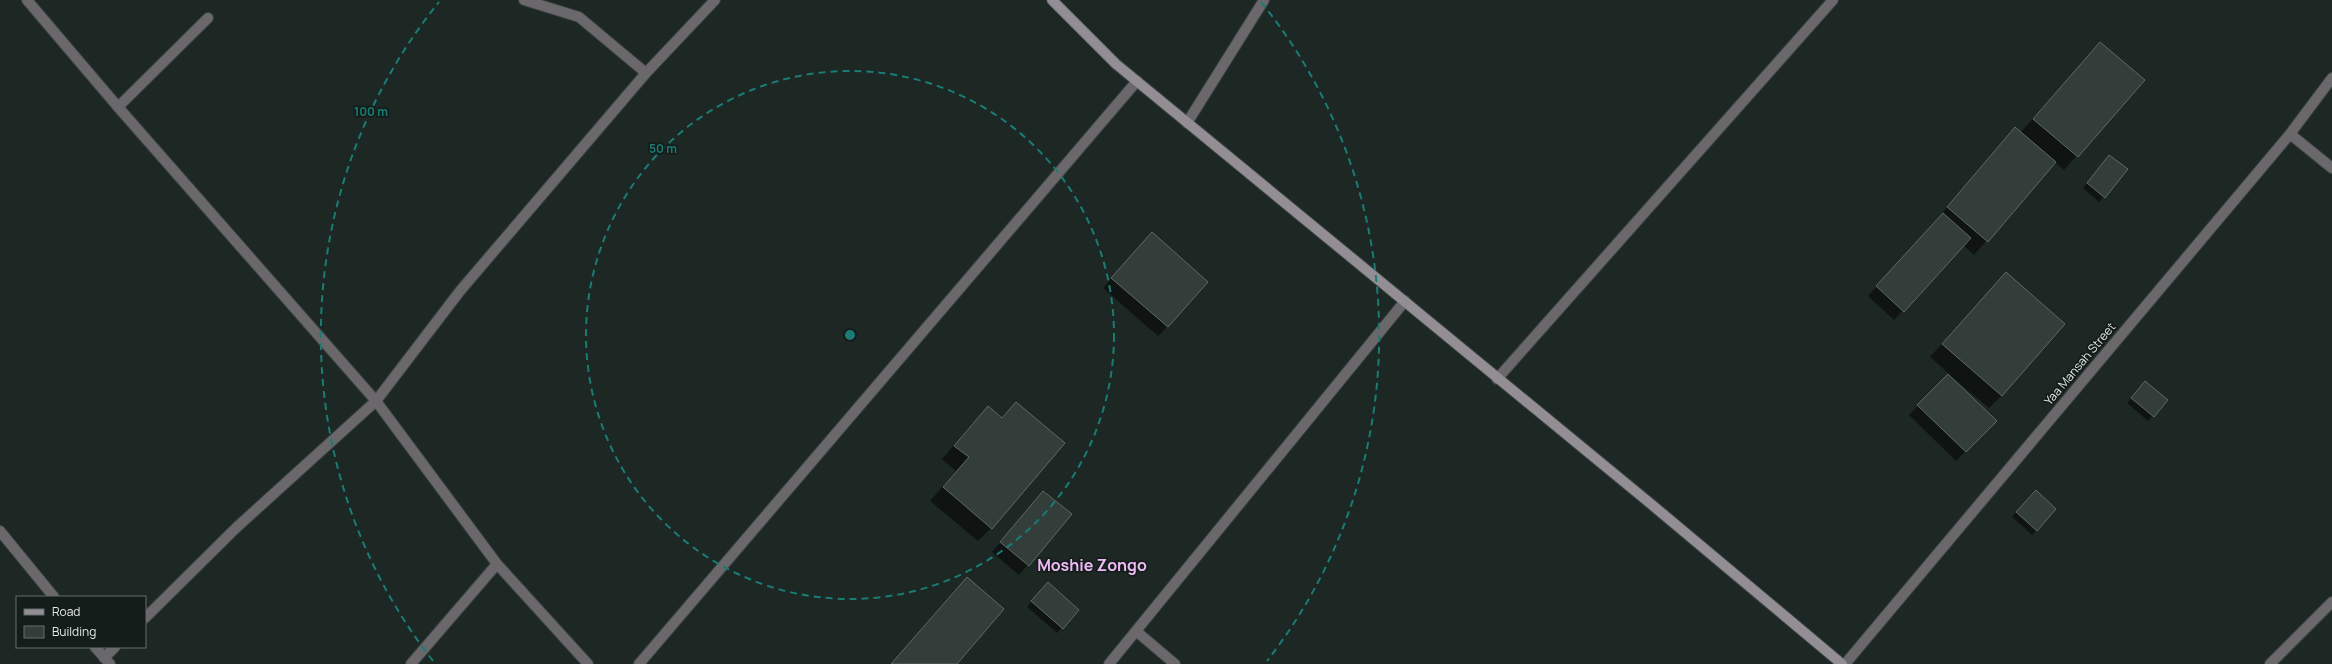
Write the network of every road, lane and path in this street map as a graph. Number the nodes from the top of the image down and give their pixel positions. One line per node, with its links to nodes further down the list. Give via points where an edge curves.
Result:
1 (27, 0): 11 (street)
2 (524, 0): 8 (street, via 579,17)
3 (715, 0): 8 (street)
4 (1052, 0): 10 (street, via 1116,64)
5 (1264, 0): 12 (street)
6 (1833, 0): 16 (street)
7 (208, 18): 11 (street)
8 (646, 73): 17 (street, via 460,291)
9 (2332, 78): 13 (street, Yaa Mansah Street)
10 (1137, 81): 12 (street); 29 (street)
11 (118, 107): 17 (street)
12 (1187, 123): 15 (street)
13 (2290, 134): 14 (street); 32 (street, Yaa Mansah Street)
14 (2332, 168)
15 (1405, 301): 16 (street); 23 (street)
16 (1497, 379): 32 (street)
17 (376, 401): 19 (street); 22 (street, via 237,528)
18 (0, 531): 20 (street)
19 (497, 564): 27 (street); 28 (street)
20 (53, 596)
21 (2332, 602): 33 (street)
22 (146, 617)
23 (1136, 631): 30 (street); 31 (street)
24 (97, 648): 26 (street)
25 (114, 648): 26 (street)
26 (104, 662)
27 (411, 664)
28 (588, 664)
29 (639, 664)
30 (1109, 664)
31 (1175, 664)
32 (1844, 664)
33 (2270, 664)

